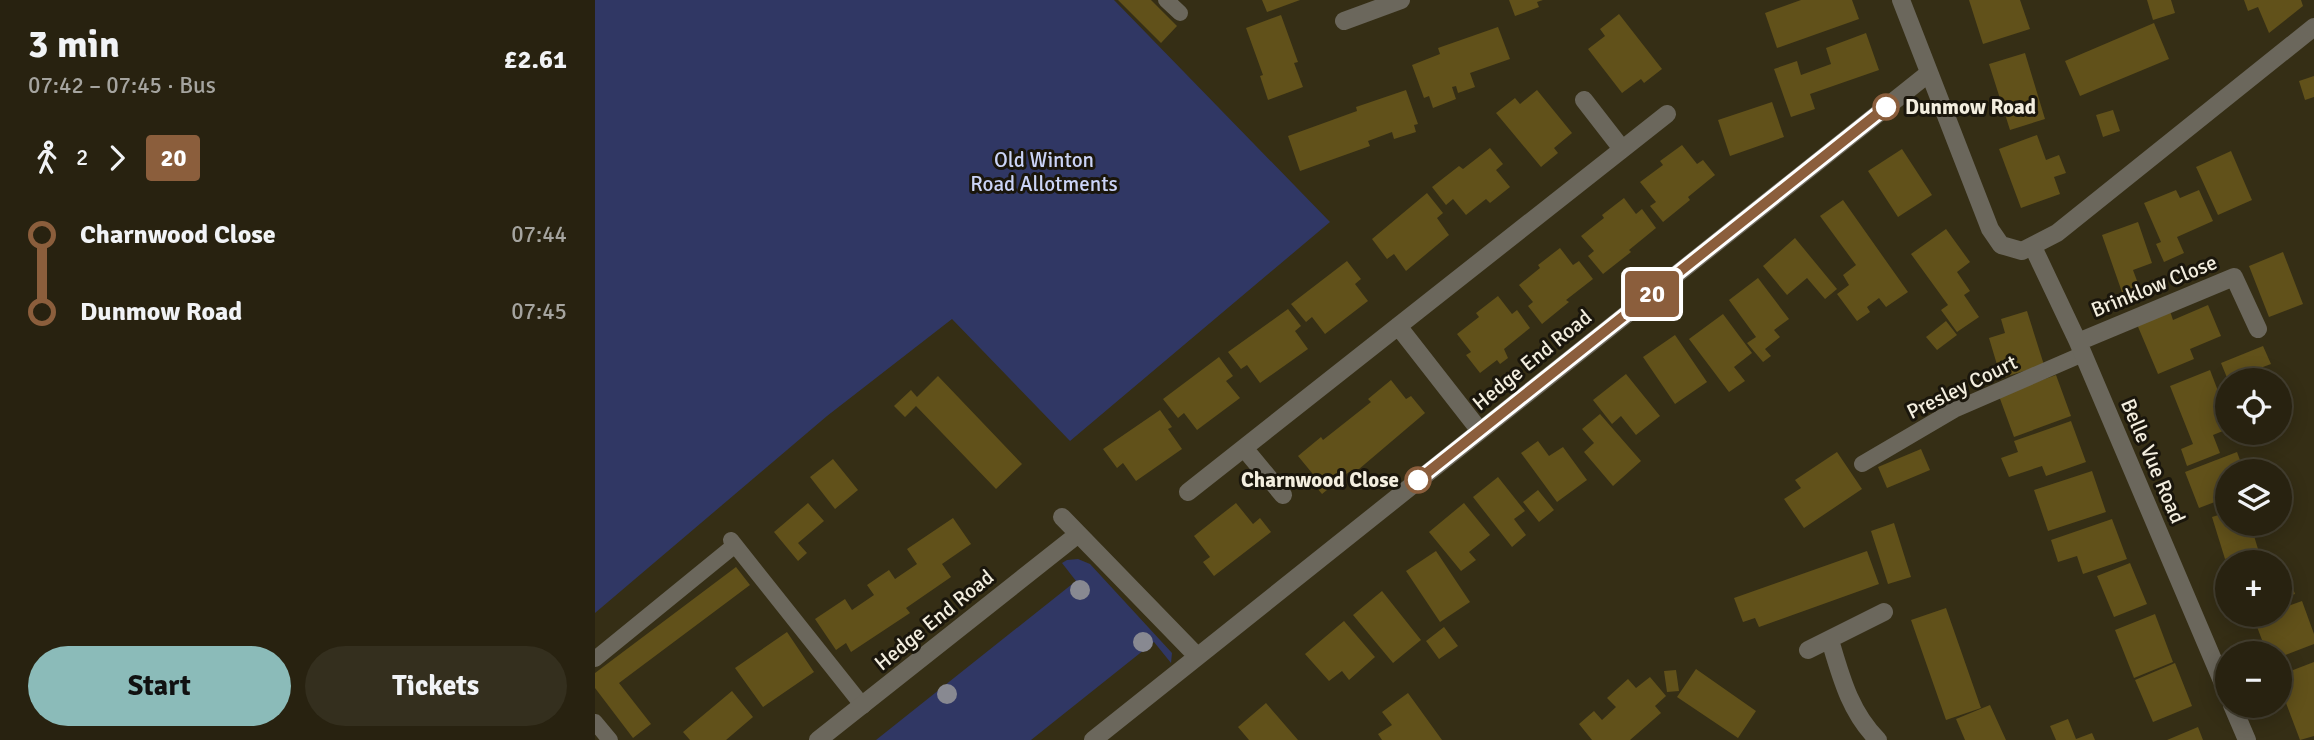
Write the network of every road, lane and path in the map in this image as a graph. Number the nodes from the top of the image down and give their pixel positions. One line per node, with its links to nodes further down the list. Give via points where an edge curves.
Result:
1 (1166, 0): 5 (lane)
2 (1401, 0): 4 (street)
3 (1901, 0): 8 (street)
4 (1381, 3): 6 (street)
5 (1180, 13)
6 (1344, 21)
7 (2314, 27): 12 (street, via 2057,233)
8 (1929, 73): 12 (street, via 1990,229 2001,245 2010,249); 16 (street, Hedge End Road)
9 (1584, 100): 11 (street)
10 (1667, 114): 11 (street)
11 (1622, 149): 13 (street)
12 (2033, 247): 15 (street, Belle Vue Road)
13 (1398, 326): 16 (street); 17 (street)
14 (2258, 329): 15 (street, Brinklow Close, via 2234,277)
15 (2081, 348): 18 (lane, Presley Court, via 1954,410); 28 (street, Belle Vue Road)
16 (1480, 431): 26 (street, Hedge End Road)
17 (1244, 448): 19 (street); 20 (street)
18 (1862, 464)
19 (1188, 492)
20 (1283, 495)
21 (1062, 517): 22 (street)
22 (1077, 535): 26 (street); 29 (street, Hedge End Road)
23 (1884, 612): 24 (street)
24 (1830, 640): 25 (street); 35 (street, via 1845,691)
25 (1808, 650)
26 (1196, 656): 34 (street, Hedge End Road)
27 (595, 659): 29 (lane, via 733,543)
28 (2215, 664)
29 (863, 706): 33 (street, Hedge End Road)
30 (2238, 718): 36 (street)
31 (595, 722): 32 (lane)
32 (610, 740)
33 (818, 740)
34 (1093, 740)
35 (1878, 740)
36 (2247, 740)

